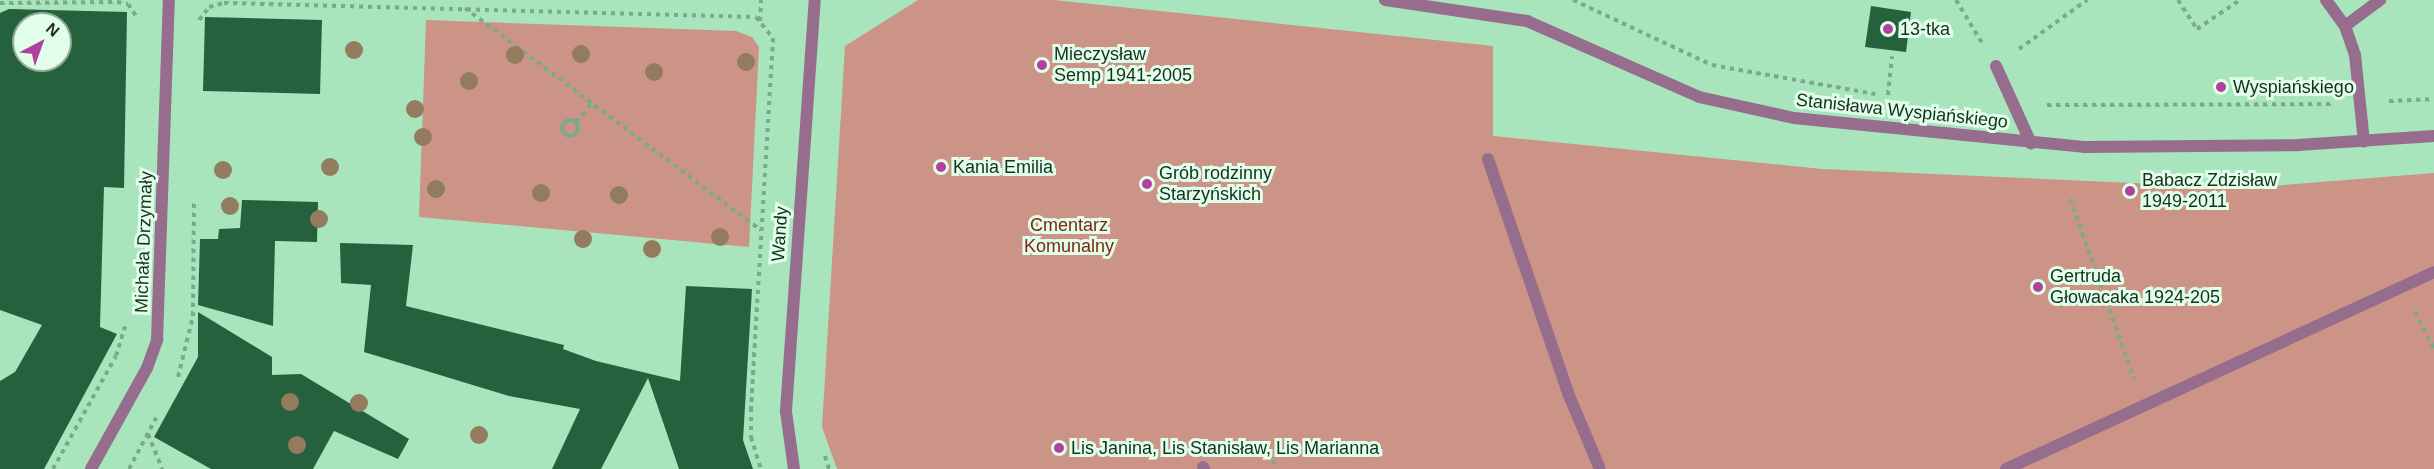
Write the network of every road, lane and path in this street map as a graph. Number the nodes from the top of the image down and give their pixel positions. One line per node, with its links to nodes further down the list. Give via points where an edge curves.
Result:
1 (169, 0): 46 (street, Michała Drzymały, via 157,340 147,368)
2 (761, 0): 14 (path)
3 (815, 0): 50 (street, Wandy, via 786,411)
4 (1385, 0): 30 (street, Stanisława Wyspiańskiego, via 1484,12 1554,29 1666,83 1734,107)
5 (1573, 0): 22 (path, via 1712,65)
6 (1956, 0): 21 (path)
7 (2087, 0): 21 (path)
8 (2178, 0): 9 (path, via 2198,29)
9 (2240, 0)
10 (2326, 0): 16 (street)
11 (2380, 0): 16 (street)
12 (0, 3): 15 (path, via 128,4)
13 (465, 8): 14 (path, via 738,13); 17 (path, via 224,3 209,7); 26 (path)
14 (760, 21): 18 (path)
15 (136, 25)
16 (2346, 26): 25 (street)
17 (196, 27)
18 (773, 38): 19 (path); 35 (path)
19 (781, 38)
20 (1892, 56): 22 (path)
21 (1996, 66): 27 (street)
22 (1888, 95): 23 (path)
23 (1900, 97)
24 (2434, 99): 25 (path)
25 (2361, 102): 27 (path); 31 (street)
26 (592, 103): 28 (path); 35 (path)
27 (2018, 105): 30 (street)
28 (576, 122): 28 (path, via 563,124 566,136 578,132)
29 (2434, 136): 31 (street, Stanisława Wyspiańskiego)
30 (2031, 142): 31 (street, Stanisława Wyspiańskiego, via 2177,148)
31 (2364, 142)
32 (1488, 159): 52 (street, via 1568,393)
33 (195, 189): 41 (path, via 193,316)
34 (2070, 199): 40 (path)
35 (762, 231): 49 (path, via 751,437)
36 (2434, 272): 53 (street)
37 (126, 318): 45 (path, via 116,356)
38 (2428, 337): 39 (path)
39 (2434, 349)
40 (2131, 373)
41 (173, 387)
42 (158, 415): 43 (path)
43 (148, 434): 47 (path); 48 (path)
44 (1273, 460): 51 (path)
45 (53, 469)
46 (91, 469)
47 (129, 469)
48 (162, 469)
49 (761, 469)
50 (794, 469)
51 (1276, 469)
52 (1600, 469)
53 (2006, 469)

